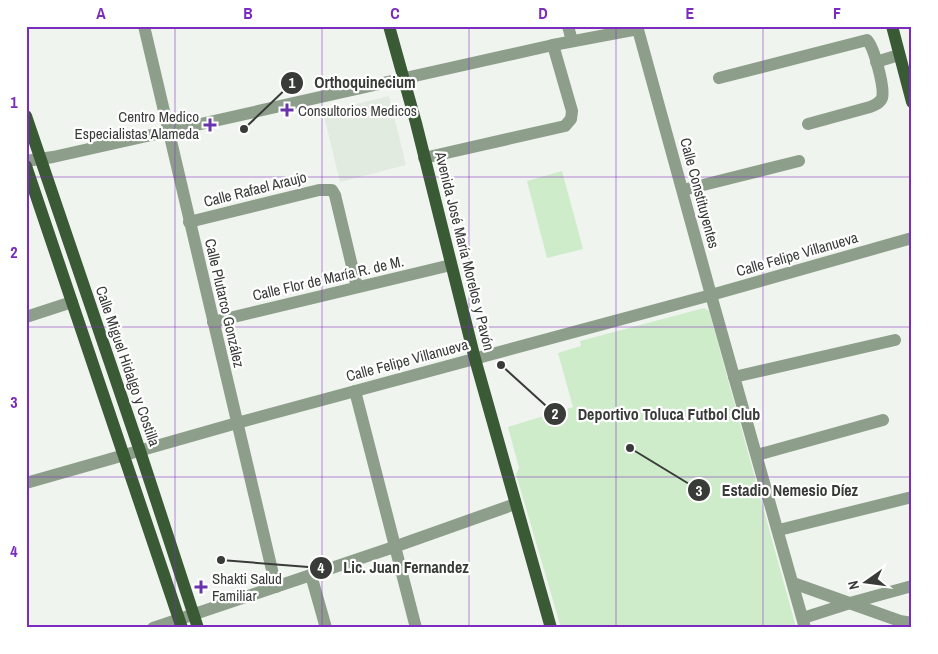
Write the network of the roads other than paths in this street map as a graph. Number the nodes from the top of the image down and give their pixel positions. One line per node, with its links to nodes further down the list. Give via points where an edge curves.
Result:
1 (144, 26): 15 (street, Calle Plutarco González)
2 (389, 26): 11 (main road, Avenida José María Morelos y Pavón)
3 (568, 26): 6 (street)
4 (892, 26): 8 (main road)
5 (637, 28): 6 (street); 21 (street, Calle Constituyentes)
6 (572, 41): 7 (street)
7 (553, 45): 11 (street); 16 (street, via 572,111 565,126)
8 (899, 55): 9 (street); 12 (main road)
9 (876, 62): 10 (street, via 870,44 862,40); 14 (street, via 882,90 879,102)
10 (719, 78)
11 (403, 79): 15 (street); 16 (main road, Avenida José María Morelos y Pavón)
12 (912, 102)
13 (26, 116): 17 (main road, Calle Miguel Hidalgo y Costilla)
14 (808, 124)
15 (168, 130): 17 (street); 22 (street, Calle Plutarco González)
16 (424, 158): 24 (main road, Avenida José María Morelos y Pavón)
17 (40, 159): 18 (street); 36 (main road, Calle Miguel Hidalgo y Costilla)
18 (26, 161)
19 (799, 161): 21 (street)
20 (26, 166): 27 (main road)
21 (683, 190): 26 (street, Calle Constituyentes)
22 (189, 222): 25 (street, Calle Rafael Araujo, via 332,190); 29 (street, Calle Plutarco González)
23 (912, 238): 26 (street, Calle Felipe Villanueva)
24 (451, 265): 25 (street, Calle Flor de María R. de M.); 31 (main road, Avenida José María Morelos y Pavón)
25 (356, 288): 29 (street, Calle Flor de María R. de M.)
26 (711, 296): 31 (street, Calle Felipe Villanueva); 32 (street, Calle Constituyentes)
27 (72, 302): 28 (street); 38 (main road)
28 (26, 317)
29 (213, 322): 35 (street, Calle Plutarco González)
30 (895, 340): 32 (street)
31 (475, 359): 33 (street, Calle Felipe Villanueva); 41 (main road, Avenida José María Morelos y Pavón)
32 (734, 377): 37 (street, Calle Constituyentes)
33 (354, 391): 35 (street, Calle Felipe Villanueva); 43 (street)
34 (883, 420): 37 (street)
35 (237, 423): 36 (street, Calle Felipe Villanueva); 47 (street, Calle Plutarco González)
36 (140, 451): 38 (street, Calle Felipe Villanueva); 49 (main road, Calle Miguel Hidalgo y Costilla)
37 (757, 455): 42 (street, Calle Constituyentes)
38 (124, 456): 39 (street, Calle Felipe Villanueva); 50 (main road)
39 (26, 483)
40 (912, 497): 42 (street)
41 (515, 504): 43 (street); 57 (main road, Avenida José María Morelos y Pavón)
42 (779, 530): 45 (street, Calle Constituyentes)
43 (394, 547): 44 (street); 56 (street)
44 (311, 575): 47 (street); 55 (street)
45 (793, 583): 48 (street); 51 (street, Calle Constituyentes)
46 (912, 586): 48 (street)
47 (276, 587): 49 (street)
48 (850, 603): 51 (street); 52 (street)
49 (193, 614): 50 (street); 54 (main road, Calle Miguel Hidalgo y Costilla)
50 (181, 623): 53 (street)
51 (804, 623)
52 (912, 623)
53 (153, 628)
54 (198, 628)
55 (326, 628)
56 (416, 628)
57 (551, 628)

